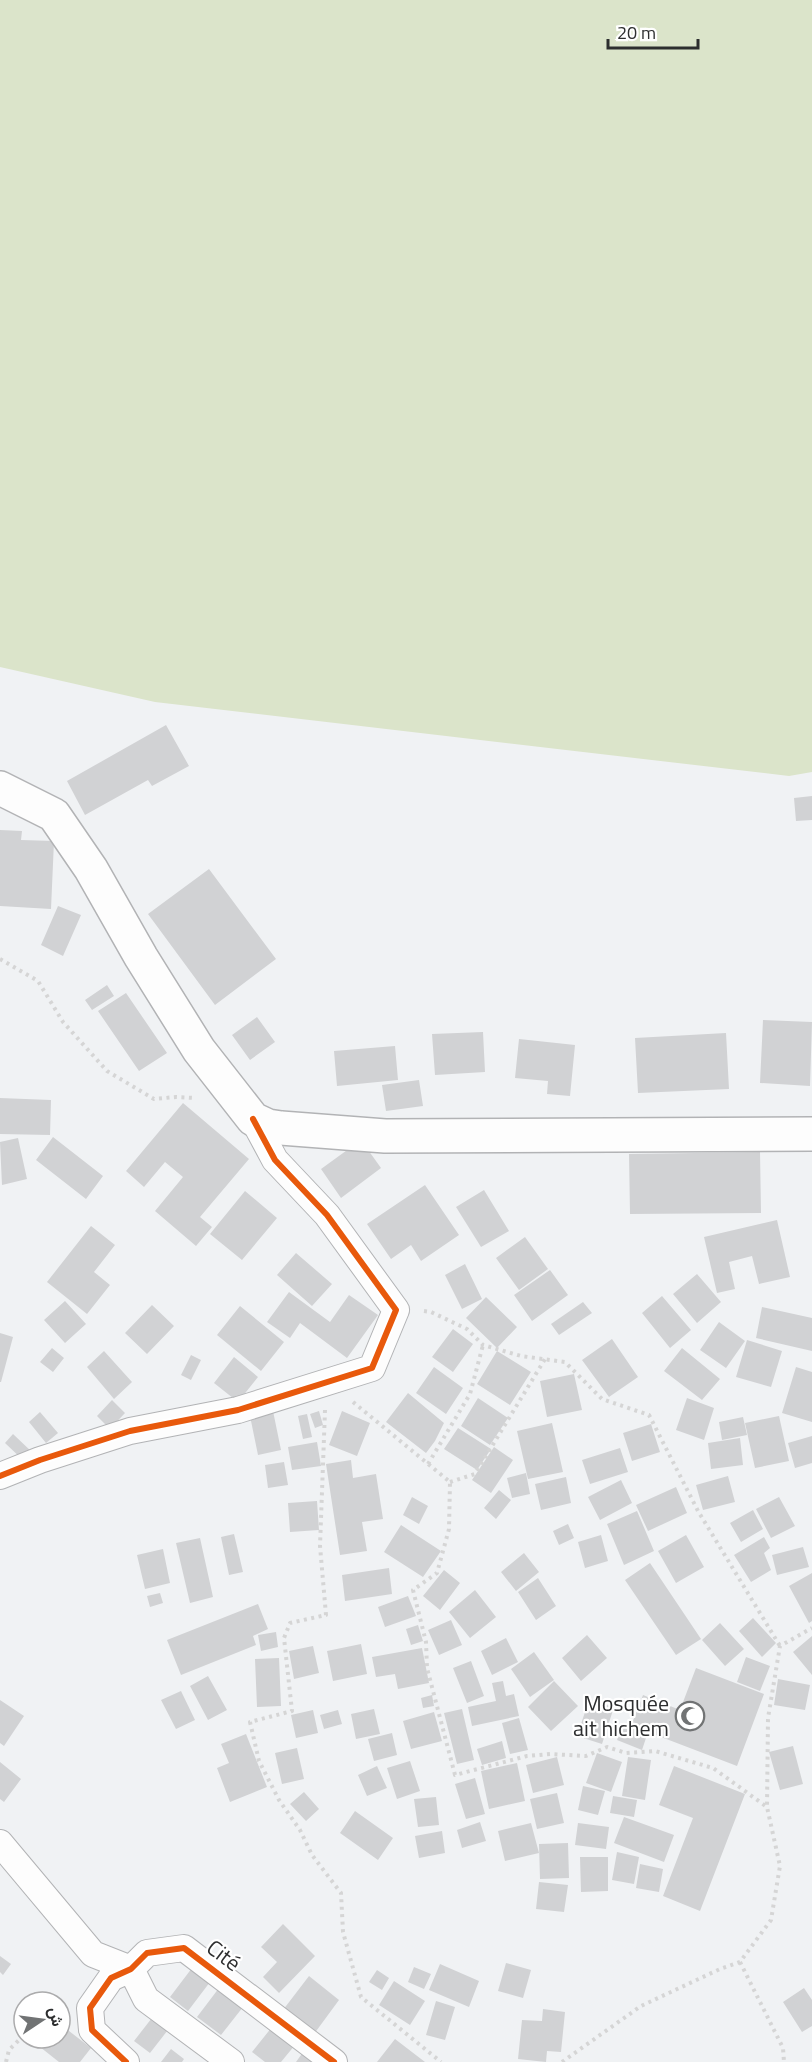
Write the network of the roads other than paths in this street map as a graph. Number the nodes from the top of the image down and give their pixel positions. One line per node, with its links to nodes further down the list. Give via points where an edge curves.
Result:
1 (0, 788): 2 (main road, via 54,815 91,869 199,1050)
2 (245, 1109): 3 (main road, via 268,1126 385,1136); 4 (street, via 275,1160 327,1215 396,1310 372,1368 238,1410 130,1431)
3 (812, 1134)
4 (0, 1476)
5 (0, 1843): 6 (street, via 93,1954)
6 (131, 1969): 7 (street, Cité, via 111,1978 90,2008 92,2030); 8 (street, via 146,1999); 9 (street, Cité, via 147,1953 184,1948)
7 (126, 2062)
8 (231, 2062)
9 (334, 2062)

